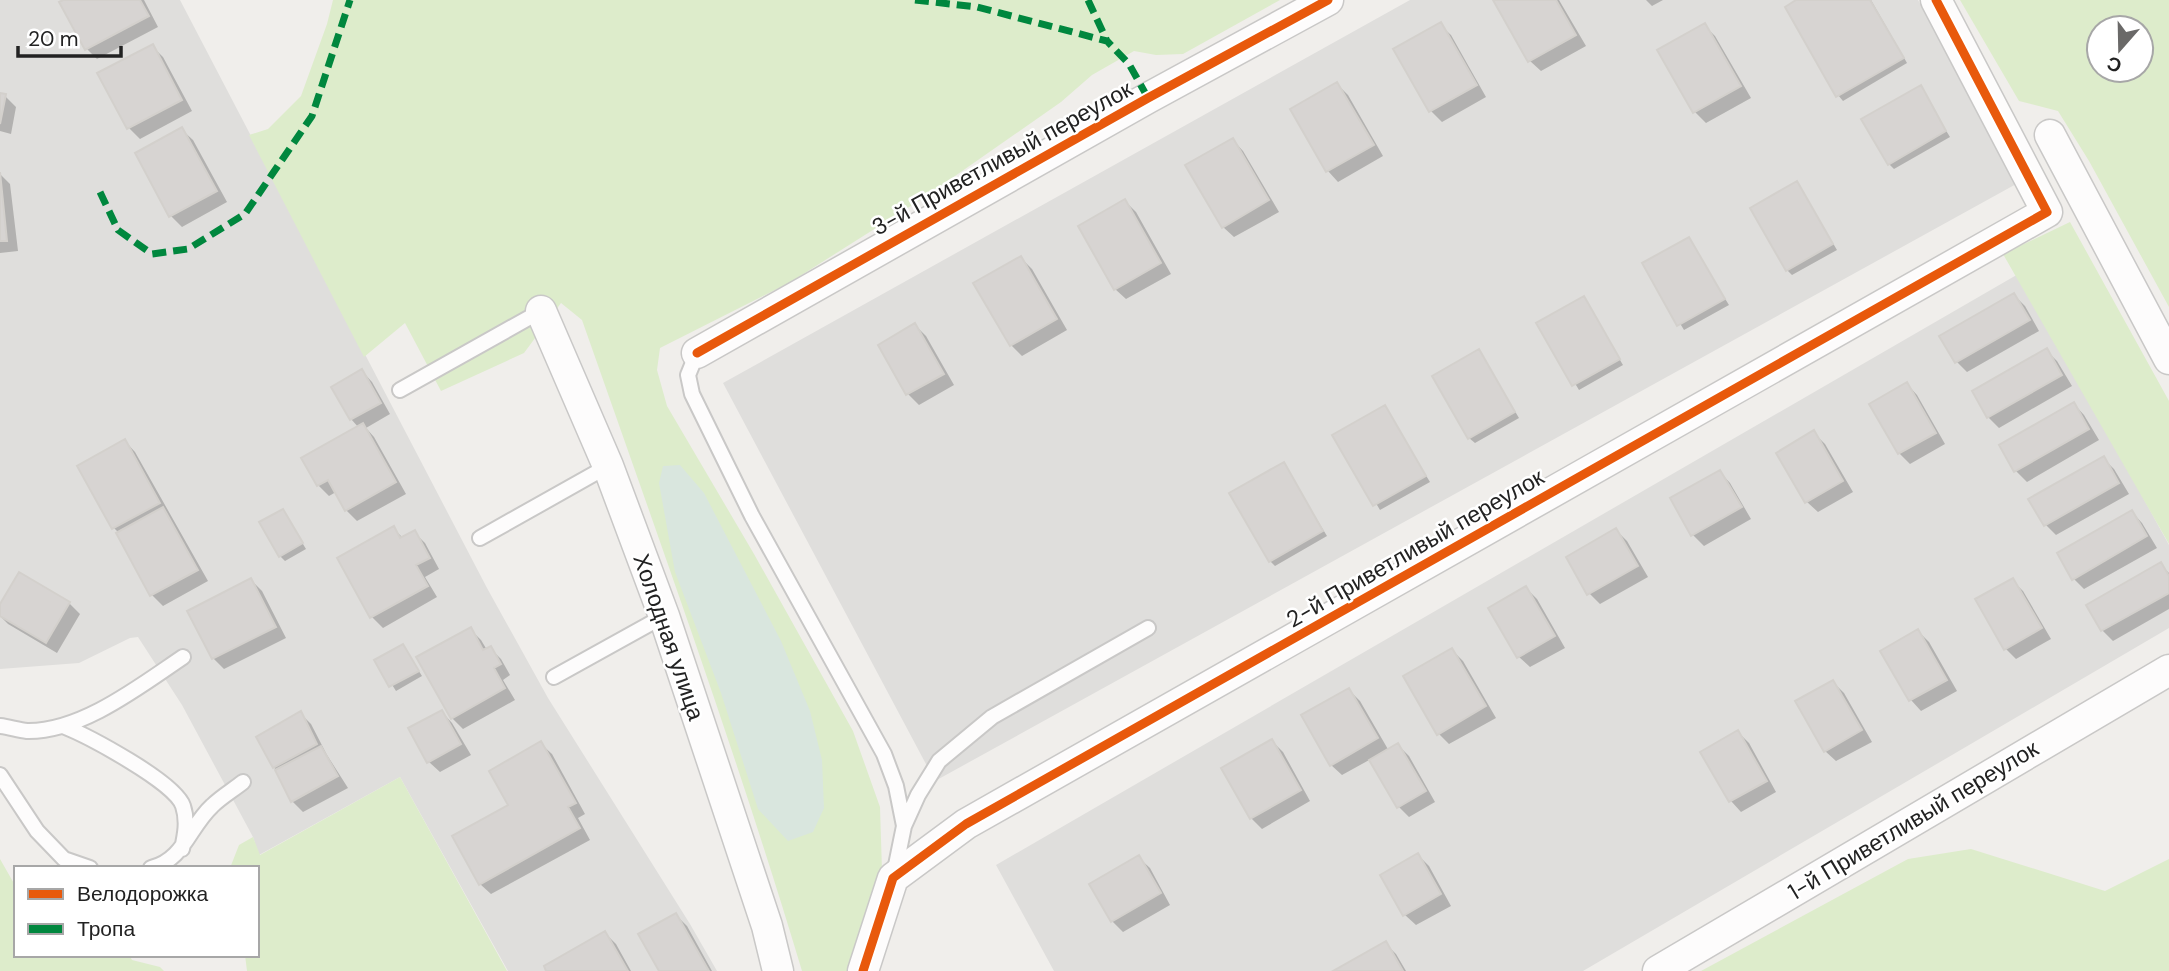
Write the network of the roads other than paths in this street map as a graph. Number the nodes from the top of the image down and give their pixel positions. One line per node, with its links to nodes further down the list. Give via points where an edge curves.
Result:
1 (1328, 0): 5 (street, 3-й Приветливый переулок)
2 (1936, 0): 23 (street, 2-й Приветливый переулок, via 2047,212 966,824)
3 (2050, 135): 6 (street)
4 (541, 311): 7 (lane); 8 (street, Холодная улица)
5 (697, 353): 19 (lane, via 688,375 692,394 752,516 884,754)
6 (2169, 359)
7 (400, 390)
8 (608, 466): 9 (lane); 10 (street, Холодная улица)
9 (480, 538)
10 (664, 616): 14 (lane); 24 (street, Холодная улица)
11 (1148, 628): 19 (lane, via 992,717 939,761)
12 (183, 657): 16 (lane, via 118,700)
13 (2169, 670): 26 (street, 1-й Приветливый переулок)
14 (554, 677)
15 (0, 726): 16 (lane, via 27,731)
16 (62, 726): 20 (lane, via 88,736 169,787 183,804 187,824)
17 (0, 775): 21 (lane, via 37,831 64,859)
18 (243, 782): 20 (lane, via 212,806)
19 (904, 826): 23 (lane)
20 (182, 849): 22 (lane)
21 (84, 866)
22 (158, 866)
23 (893, 878): 25 (street)
24 (778, 971)
25 (863, 971)
26 (1658, 971)

